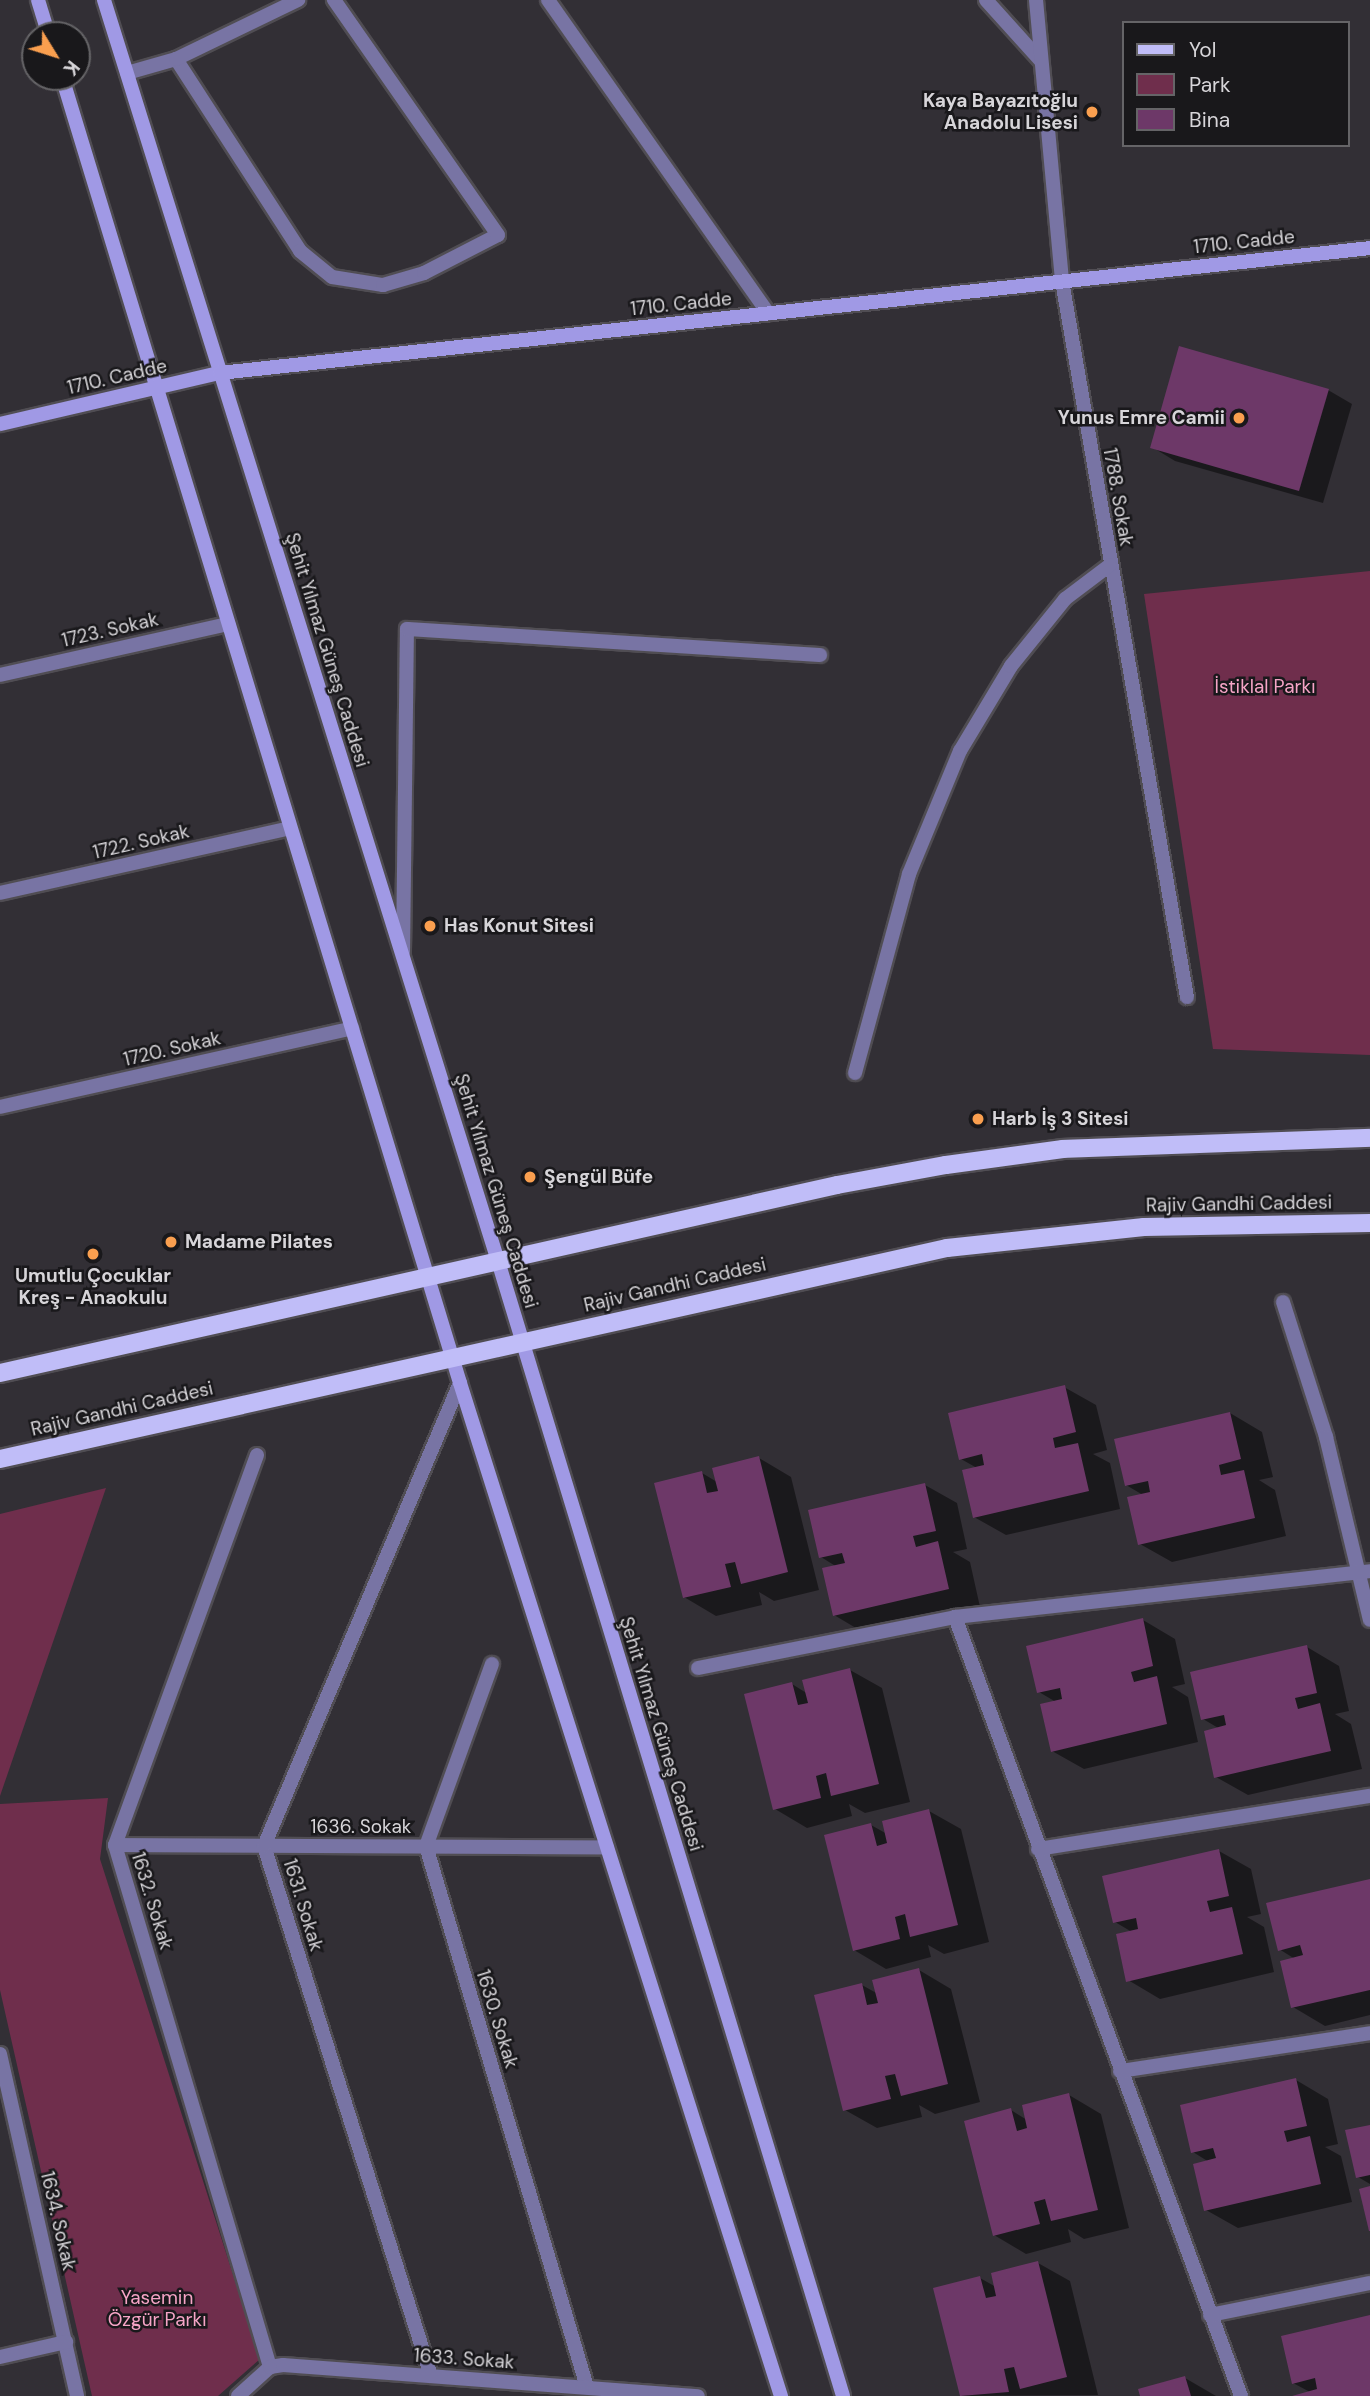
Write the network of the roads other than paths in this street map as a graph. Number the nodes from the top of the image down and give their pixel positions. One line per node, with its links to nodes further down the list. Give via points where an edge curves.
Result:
1 (38, 0): 8 (main road)
2 (104, 0): 11 (main road, Şehit Yılmaz Güneş Caddesi)
3 (298, 0): 9 (street)
4 (334, 0): 9 (street, via 498,235 424,273 383,285 332,277 300,251)
5 (548, 0): 15 (street)
6 (986, 0): 10 (street)
7 (1036, 0): 10 (street, 1788. Sokak)
8 (45, 21)
9 (176, 59): 11 (street)
10 (1041, 61): 14 (street, 1788. Sokak)
11 (127, 73): 16 (main road, Şehit Yılmaz Güneş Caddesi)
12 (66, 91): 17 (main road)
13 (1370, 248): 14 (main road, 1710. Cadde)
14 (1062, 281): 15 (main road, 1710. Cadde); 19 (street, 1788. Sokak)
15 (768, 313): 16 (main road, 1710. Cadde)
16 (220, 373): 17 (main road, 1710. Cadde); 25 (main road, Şehit Yılmaz Güneş Caddesi)
17 (156, 388): 18 (main road, 1710. Cadde); 20 (main road)
18 (0, 424)
19 (1110, 565): 26 (street, 1788. Sokak); 28 (street, via 1065,599 1011,666 960,751 909,874)
20 (228, 624): 22 (street, 1723. Sokak); 23 (main road)
21 (820, 655): 25 (street, via 407,629)
22 (0, 674)
23 (290, 828): 24 (street, 1722. Sokak); 27 (main road)
24 (0, 893)
25 (403, 955): 32 (main road, Şehit Yılmaz Güneş Caddesi)
26 (1187, 997)
27 (352, 1028): 29 (street, 1720. Sokak); 33 (main road)
28 (855, 1073)
29 (0, 1107)
30 (1370, 1138): 32 (main road, via 1063,1149 959,1163 837,1185)
31 (1370, 1223): 35 (main road, Rajiv Gandhi Caddesi, via 1144,1227 947,1248)
32 (498, 1261): 33 (main road); 35 (main road, Şehit Yılmaz Güneş Caddesi)
33 (429, 1277): 36 (main road); 37 (main road)
34 (1283, 1302): 41 (street)
35 (523, 1341): 36 (main road, Rajiv Gandhi Caddesi); 66 (main road, Şehit Yılmaz Güneş Caddesi)
36 (452, 1357): 38 (main road); 40 (main road, Rajiv Gandhi Caddesi)
37 (0, 1373)
38 (460, 1383): 48 (street, 1631. Sokak); 50 (main road)
39 (257, 1455): 47 (street, 1632. Sokak)
40 (0, 1458)
41 (1363, 1570): 42 (street); 43 (street)
42 (955, 1617): 45 (street); 51 (street)
43 (1370, 1620)
44 (492, 1664): 49 (street)
45 (698, 1668)
46 (1370, 1796): 51 (street)
47 (115, 1845): 48 (street, 1636. Sokak); 59 (street, 1632. Sokak)
48 (264, 1846): 49 (street, 1636. Sokak); 60 (street, 1631. Sokak)
49 (426, 1846): 50 (street, 1636. Sokak); 61 (street, 1630. Sokak)
50 (607, 1848): 65 (main road)
51 (1038, 1849): 54 (street)
52 (1370, 2033): 54 (street)
53 (0, 2054): 57 (street, 1634. Sokak)
54 (1120, 2071): 56 (street)
55 (1370, 2283): 56 (street)
56 (1210, 2315): 67 (street)
57 (65, 2342): 58 (street); 62 (street, 1634. Sokak)
58 (0, 2357)
59 (270, 2367): 60 (street, 1633. Sokak); 63 (street)
60 (431, 2376): 61 (street, 1633. Sokak)
61 (587, 2388): 64 (street, 1633. Sokak)
62 (77, 2396)
63 (238, 2396)
64 (698, 2396)
65 (781, 2396)
66 (843, 2396)
67 (1241, 2396)

